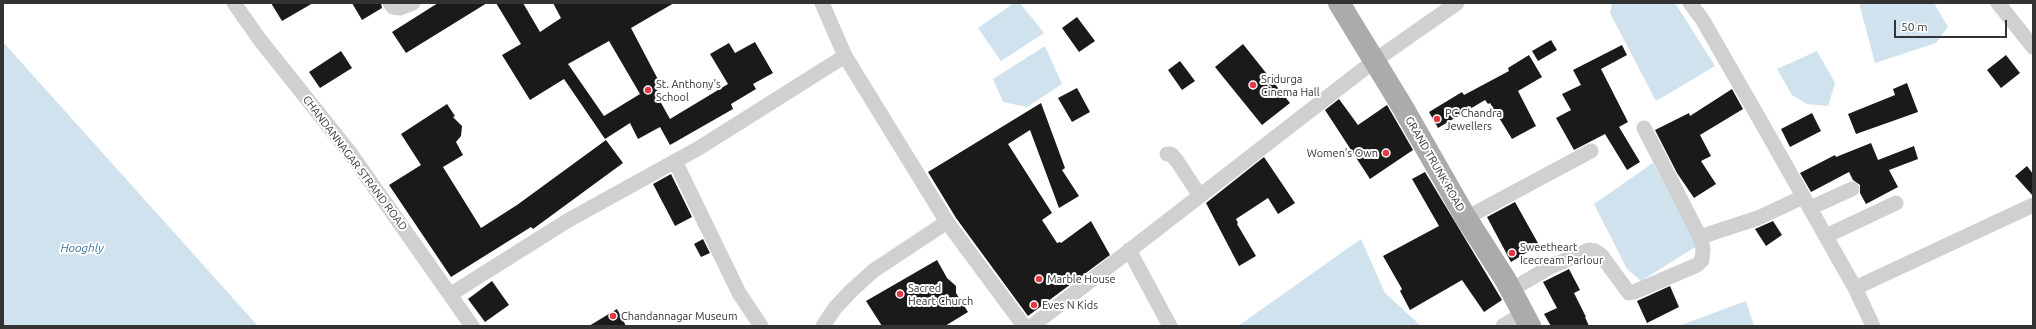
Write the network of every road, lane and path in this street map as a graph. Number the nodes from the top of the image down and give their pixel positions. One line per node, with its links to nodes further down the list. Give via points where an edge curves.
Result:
1 (234, 3): 28 (street, CHANDANNAGAR STRAND ROAD, via 260,40 351,154)
2 (390, 3): 3 (street, via 400,8)
3 (413, 3)
4 (822, 3): 10 (street)
5 (1339, 3): 11 (main road, GRAND TRUNK ROAD)
6 (1457, 3): 11 (street)
7 (1690, 3): 18 (street, via 1702,19)
8 (1998, 3): 9 (street)
9 (2033, 47)
10 (844, 56): 15 (street, via 699,148); 22 (street)
11 (1374, 61): 17 (street); 21 (main road, GRAND TRUNK ROAD)
12 (1644, 128): 24 (street)
13 (1591, 151): 21 (street)
14 (1167, 154): 17 (street, via 1171,154 1177,161)
15 (674, 161): 28 (street, via 567,221); 31 (street, via 738,293)
16 (1852, 189): 18 (street)
17 (1200, 196): 25 (street)
18 (1806, 203): 23 (street); 24 (street)
19 (1896, 203): 23 (street)
20 (2033, 206): 26 (street)
21 (1466, 218): 27 (main road, GRAND TRUNK ROAD)
22 (947, 222): 32 (street, via 873,271 835,308); 33 (street)
23 (1826, 236): 26 (street)
24 (1700, 237): 27 (street, via 1702,260 1698,265 1634,292 1628,293 1601,255 1589,250 1550,267)
25 (1129, 250): 34 (street); 35 (street)
26 (1855, 288): 37 (street)
27 (1511, 290): 29 (main road, GRAND TRUNK ROAD)
28 (451, 294): 30 (street, CHANDANNAGAR STRAND ROAD)
29 (1527, 320): 36 (street)
30 (472, 326)
31 (761, 326)
32 (823, 326)
33 (1024, 326)
34 (1032, 326)
35 (1170, 326)
36 (1503, 326)
37 (1873, 326)

